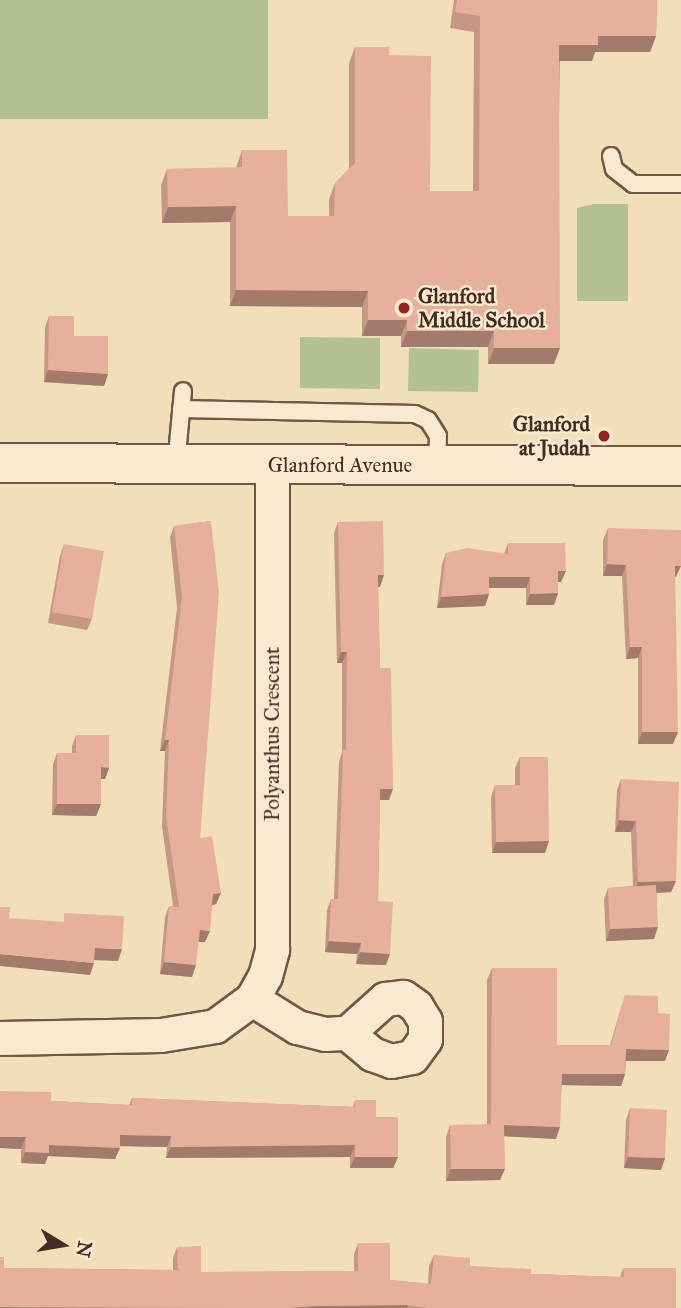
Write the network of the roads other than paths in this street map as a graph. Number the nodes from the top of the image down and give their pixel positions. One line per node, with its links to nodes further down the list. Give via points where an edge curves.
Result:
1 (611, 156): 2 (lane, via 614,169 633,184)
2 (681, 184)
3 (183, 391): 4 (lane)
4 (181, 409): 6 (lane); 8 (lane, via 415,414 428,420 438,436)
5 (0, 463): 6 (main road, Glanford Avenue)
6 (176, 465): 7 (main road, Glanford Avenue)
7 (272, 465): 8 (main road, Glanford Avenue); 10 (street, Polyanthus Crescent, via 272,949 265,976)
8 (437, 465): 9 (main road, Glanford Avenue)
9 (681, 466)
10 (252, 999): 11 (street, via 297,1027 324,1034); 12 (street, Polyanthus Crescent, via 215,1026 161,1035)
11 (347, 1033)
12 (0, 1038)

